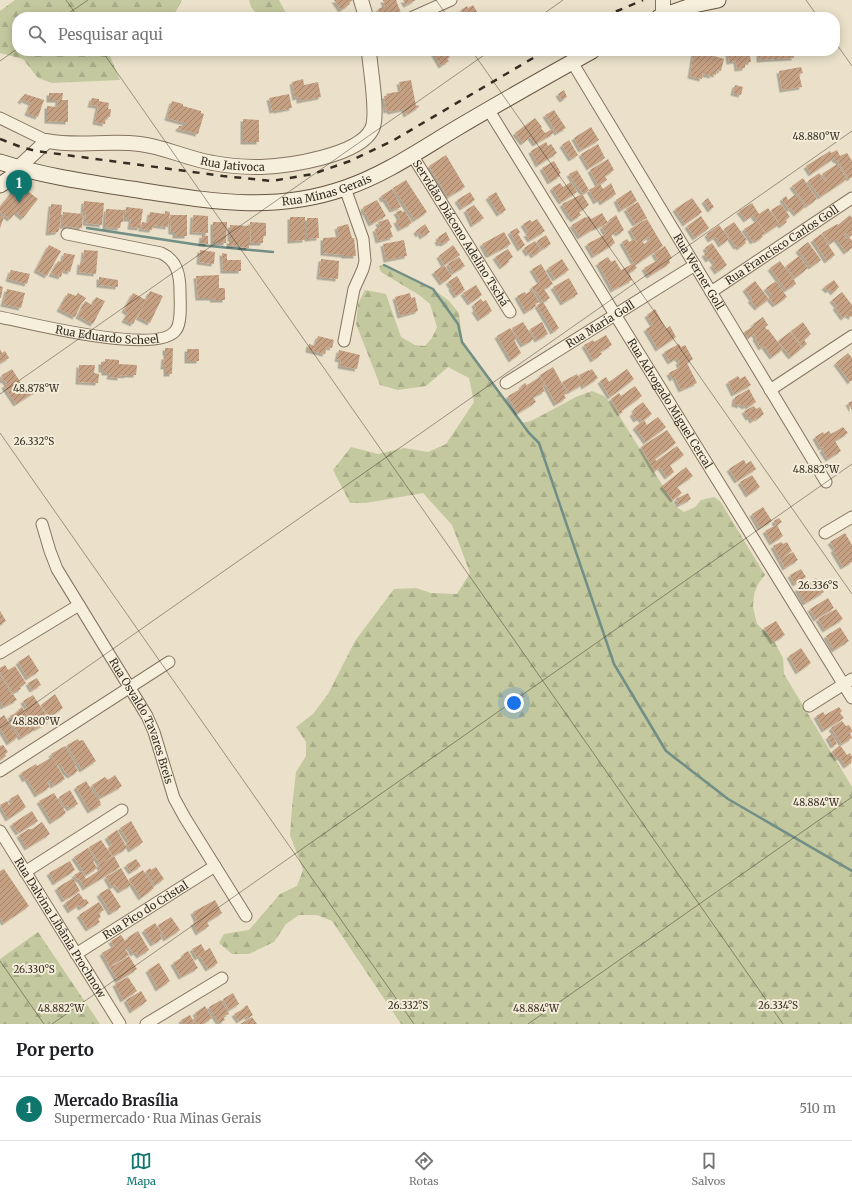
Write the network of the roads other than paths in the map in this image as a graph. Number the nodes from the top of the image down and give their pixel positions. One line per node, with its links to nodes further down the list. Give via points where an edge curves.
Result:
1 (361, 0): 5 (street)
2 (451, 0): 6 (street)
3 (663, 0): 7 (street)
4 (718, 0): 8 (main road)
5 (365, 12)
6 (424, 12)
7 (662, 12)
8 (673, 12)
9 (370, 56): 14 (street, Rua Jativoca, via 375,110 370,134 350,148 318,159 245,167 211,163 141,144)
10 (583, 56): 11 (main road, Rua Minas Gerais)
11 (572, 62): 12 (main road, Rua Minas Gerais); 21 (street, Rua Werner Goll)
12 (488, 109): 15 (main road, Rua Minas Gerais); 24 (street, Rua Advogado Miguel Cercal)
13 (0, 118): 14 (street)
14 (47, 141): 17 (street)
15 (412, 155): 18 (main road, Rua Minas Gerais); 23 (street, Servidão Diácono Adelino Tschá)
16 (0, 162): 17 (main road, via 8,171 7,179)
17 (13, 177): 18 (main road, Rua Minas Gerais, via 74,180 233,203 290,201)
18 (345, 188): 27 (street, via 363,239 365,261 354,289)
19 (851, 202): 22 (street, Rua Francisco Carlos Goll)
20 (67, 234): 25 (street, Rua Eduardo Scheel, via 168,256 180,278 179,324 176,331 170,336 160,338 109,338)
21 (695, 265): 22 (street, Rua Werner Goll); 24 (street, Rua Maria Goll)
22 (711, 292): 29 (street, Rua Werner Goll)
23 (510, 312)
24 (616, 315): 28 (street, Rua Maria Goll); 37 (street, Rua Advogado Miguel Cercal)
25 (0, 317)
26 (852, 336): 29 (street)
27 (344, 341)
28 (506, 384)
29 (770, 390): 30 (street, Rua Werner Goll)
30 (826, 482)
31 (852, 517): 33 (street)
32 (42, 524): 34 (street, Rua Osvaldo Tavares Breis, via 52,559)
33 (825, 533)
34 (79, 605): 35 (street); 38 (street, Rua Osvaldo Tavares Breis)
35 (0, 653)
36 (169, 662): 38 (street)
37 (848, 682): 39 (street, Rua Advogado Miguel Cercal); 40 (street)
38 (130, 687): 41 (street); 44 (street, Rua Osvaldo Tavares Breis, via 154,732 174,798)
39 (852, 698)
40 (809, 706)
41 (0, 771)
42 (122, 810): 45 (street)
43 (0, 831): 45 (street, Rua Dalvina Libânia Prochnow)
44 (215, 866): 46 (street, Rua Osvaldo Tavares Breis); 47 (street, Rua Pico do Cristal)
45 (25, 872): 47 (street, Rua Dalvina Libânia Prochnow)
46 (246, 916)
47 (76, 954): 49 (street, Rua Dalvina Libânia Prochnow)
48 (222, 978): 50 (street)
49 (120, 1024)
50 (146, 1024)

